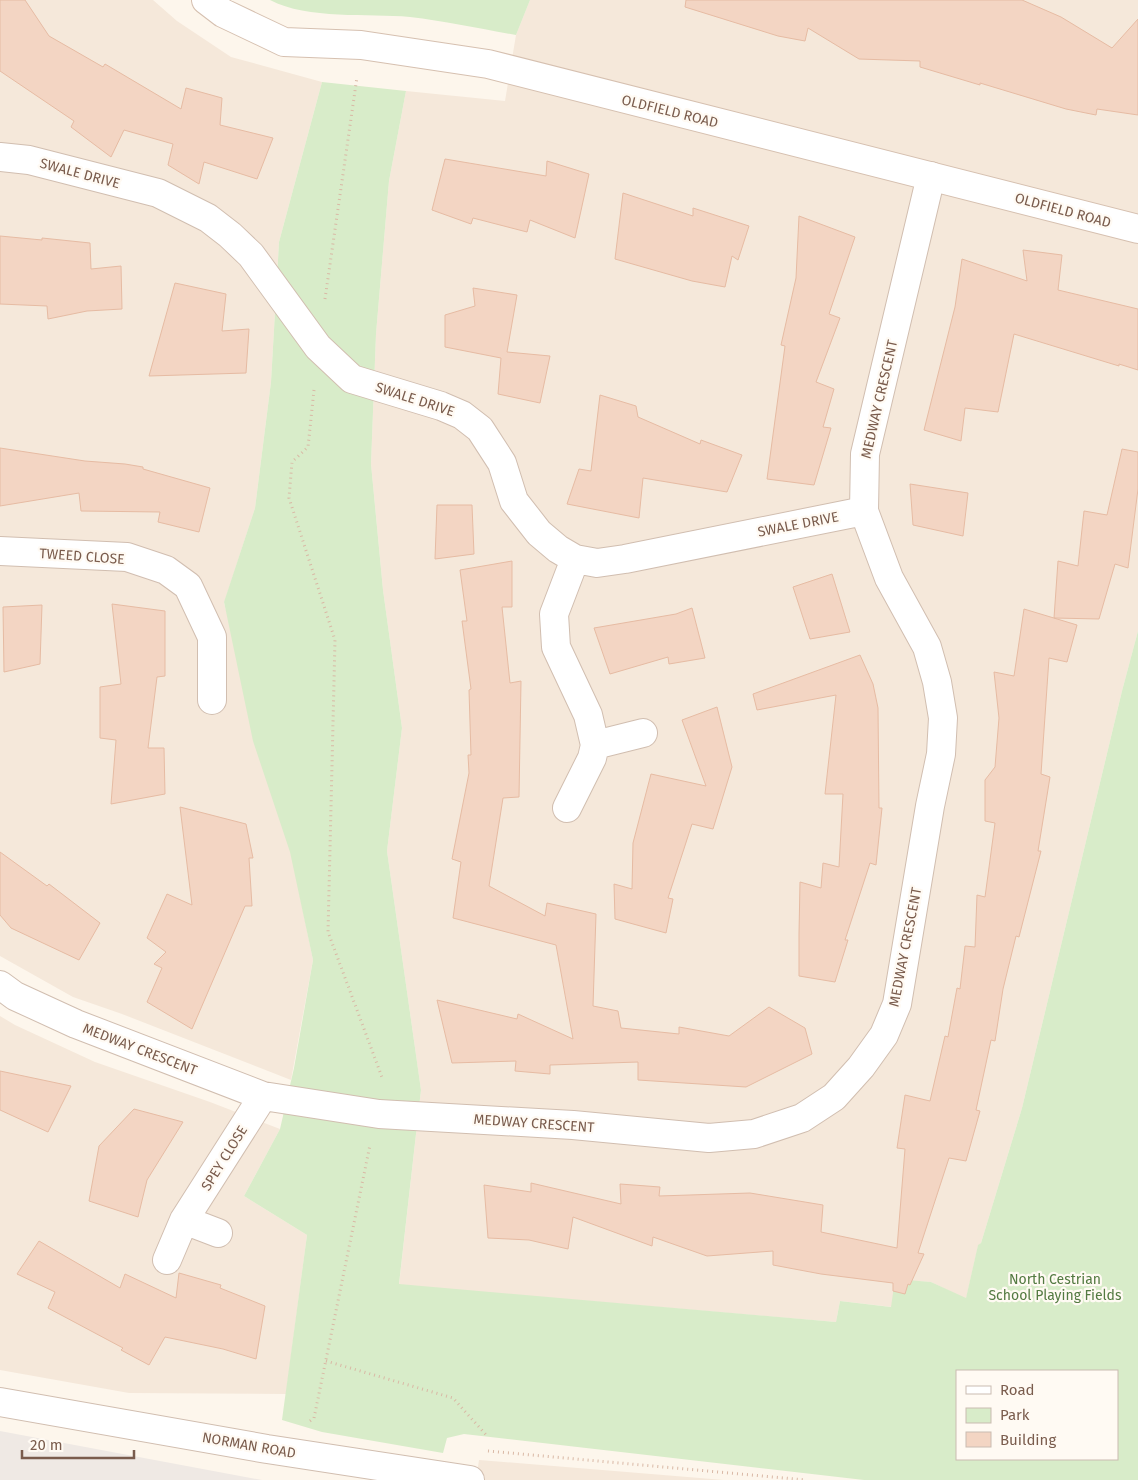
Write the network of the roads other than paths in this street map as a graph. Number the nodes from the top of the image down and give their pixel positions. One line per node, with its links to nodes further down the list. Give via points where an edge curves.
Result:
1 (206, 0): 3 (street, OLDFIELD ROAD, via 223,13 284,42 361,45 488,64)
2 (0, 157): 7 (street, SWALE DRIVE, via 28,160 158,193 208,218 251,255 318,347 352,379 441,406 480,428 502,463 514,501 539,533)
3 (931, 176): 4 (street, OLDFIELD ROAD); 5 (street, MEDWAY CRESCENT, via 865,454)
4 (1138, 230)
5 (864, 511): 7 (street, SWALE DRIVE, via 625,559 597,563); 13 (street, MEDWAY CRESCENT, via 889,578 927,647 943,718 941,754 897,1004 884,1035 834,1097 802,1118 754,1134 708,1138 572,1125 379,1114)
6 (0, 551): 8 (street, TWEED CLOSE, via 127,557 166,570 188,586 212,637)
7 (575, 559): 10 (street, via 554,614 556,647 588,715)
8 (212, 700)
9 (643, 733): 10 (street)
10 (595, 745): 11 (street, via 592,758)
11 (567, 808)
12 (0, 985): 13 (street, MEDWAY CRESCENT, via 15,996 76,1024)
13 (263, 1096): 14 (street, SPEY CLOSE)
14 (184, 1220): 15 (street); 16 (street, SPEY CLOSE)
15 (218, 1233)
16 (167, 1260)
17 (0, 1402): 18 (street, NORMAN ROAD, via 267,1449)
18 (465, 1479)

